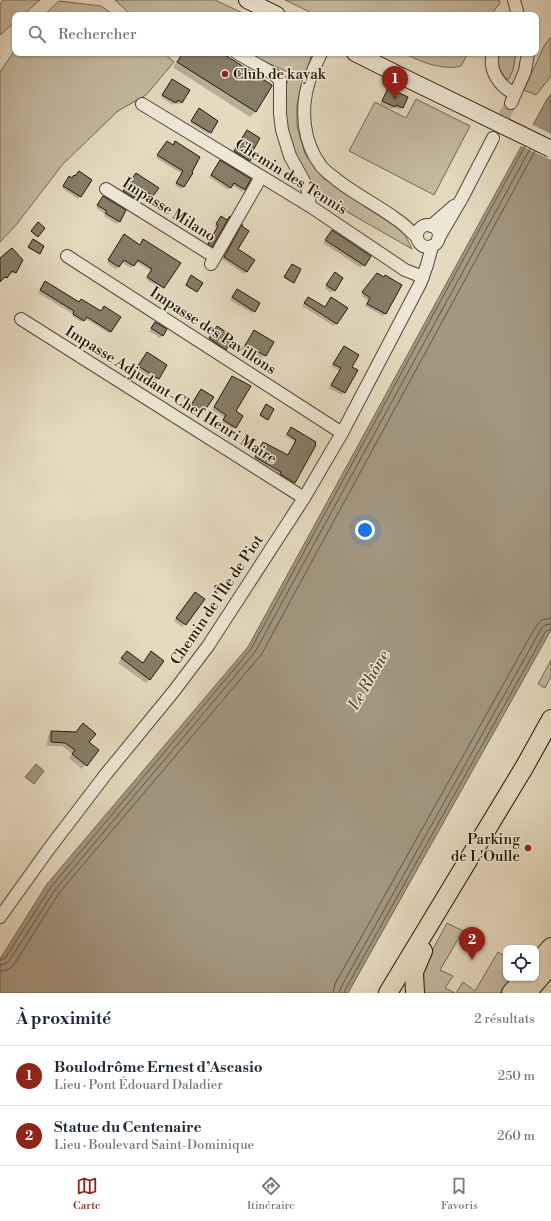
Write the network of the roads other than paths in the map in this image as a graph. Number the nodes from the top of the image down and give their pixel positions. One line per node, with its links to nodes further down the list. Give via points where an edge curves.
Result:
1 (247, 0): 3 (main road)
2 (514, 0): 4 (street)
3 (272, 12)
4 (517, 12)
5 (242, 56): 16 (street, via 280,80 282,130 290,156 306,187)
6 (320, 56): 17 (street, via 309,81 304,107 306,134 311,150 321,167 336,180)
7 (361, 56): 12 (main road, bridge)
8 (492, 56): 9 (street, via 492,69 513,98 525,71)
9 (528, 56)
10 (142, 104): 13 (street, Chemin des Tennis)
11 (493, 138): 15 (street)
12 (551, 149)
13 (261, 177): 14 (street, Impasse Milano, via 213,260); 16 (street, Chemin des Tennis)
14 (106, 189)
15 (462, 198): 18 (street); 19 (street)
16 (310, 206): 21 (street, Chemin des Tennis, via 405,270)
17 (397, 220): 18 (street); 19 (street)
18 (428, 226): 19 (street, via 419,230); 19 (street, via 437,230 439,236)
19 (427, 241): 21 (street, Chemin de l'Île de Piot, via 427,265)
20 (67, 256): 23 (street, Impasse des Pavillons)
21 (423, 277): 23 (street, Chemin de l'Île de Piot)
22 (21, 319): 24 (street, Impasse Adjudant-Chef Henri Maire)
23 (342, 433): 24 (street, Chemin de l'Île de Piot)
24 (304, 498): 27 (street, Chemin de l'Île de Piot, via 208,646 106,774)
25 (551, 719): 26 (main road)
26 (453, 885): 33 (main road); 34 (main road, via 414,972)
27 (0, 917)
28 (551, 947): 29 (main road)
29 (539, 961)
30 (551, 965): 36 (main road)
31 (551, 977): 37 (street)
32 (521, 981): 35 (main road)
33 (388, 993)
34 (415, 993)
35 (511, 993)
36 (527, 993)
37 (531, 993)

